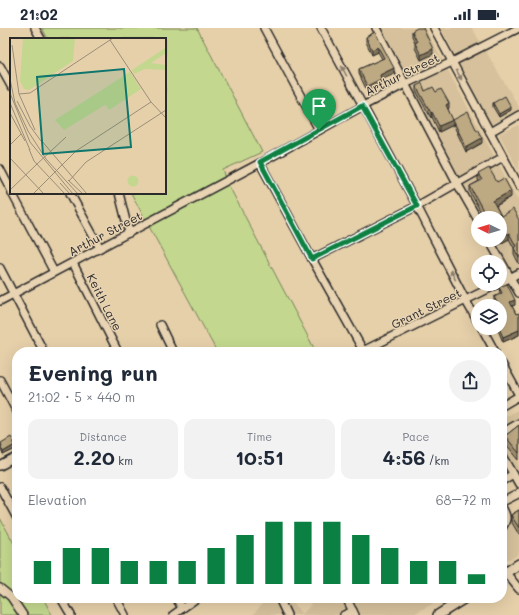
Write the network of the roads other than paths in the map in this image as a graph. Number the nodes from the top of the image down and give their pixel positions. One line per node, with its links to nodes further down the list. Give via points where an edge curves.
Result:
1 (35, 28): 7 (street)
2 (264, 28): 14 (street)
3 (321, 28): 12 (street, one-way to 3)
4 (376, 28): 11 (street)
5 (434, 28): 8 (street)
6 (519, 28): 8 (street, Arthur Street)
7 (40, 38)
8 (452, 62): 11 (street, Arthur Street); 15 (street, one-way to 15)
9 (0, 66): 10 (street)
10 (10, 84)
11 (405, 84): 12 (street, Arthur Street); 19 (street)
12 (362, 106): 14 (street, Arthur Street); 25 (street)
13 (519, 115): 15 (street)
14 (319, 130): 17 (street, Arthur Street)
15 (490, 132): 16 (street)
16 (503, 157): 19 (street); 20 (street)
17 (260, 162): 27 (street, Arthur Street); 30 (street)
18 (0, 169): 21 (street)
19 (457, 183): 25 (street); 26 (street)
20 (519, 186)
21 (10, 188)
22 (13, 194): 33 (street)
23 (71, 194): 29 (street)
24 (119, 194): 27 (street)
25 (417, 206): 30 (street); 41 (street, one-way to 25)
26 (473, 211)
27 (129, 233): 29 (street, Arthur Street)
28 (493, 247): 35 (street)
29 (100, 248): 31 (street, Arthur Street)
30 (312, 259): 48 (street)
31 (73, 263): 33 (street, Arthur Street); 46 (street, Keith Lane)
32 (0, 268): 39 (street)
33 (54, 272): 39 (street, Arthur Street)
34 (519, 273): 35 (street, Grant Street)
35 (510, 278): 36 (street, Grant Street); 38 (street)
36 (507, 279)
37 (484, 291): 41 (street, Grant Street)
38 (519, 293)
39 (14, 294): 40 (street, Arthur Street); 45 (street)
40 (0, 301)
41 (466, 301): 42 (street); 49 (street, Grant Street)
42 (471, 310)
43 (160, 325): 47 (street)
44 (486, 335): 50 (street)
45 (41, 347)
46 (115, 347)
47 (171, 347)
48 (361, 347)
49 (374, 347)
50 (492, 347)
51 (507, 373): 53 (street)
52 (0, 380): 54 (street)
53 (519, 396): 55 (street)
54 (12, 403)
55 (507, 403)
56 (519, 423): 57 (street)
57 (507, 430)
58 (12, 460): 60 (street)
59 (507, 463): 61 (street)
60 (0, 466)
61 (513, 474): 62 (street); 63 (street)
62 (507, 478)
63 (519, 484)
64 (0, 487): 67 (street)
65 (519, 492): 66 (street)
66 (507, 500)
67 (12, 509)
68 (519, 564): 69 (main road)
69 (507, 570)
70 (507, 576): 72 (street)
71 (0, 588): 73 (street)
72 (519, 590)
73 (12, 600)
74 (14, 603): 84 (street)
75 (64, 603): 85 (street)
76 (119, 603): 86 (street)
77 (179, 603): 82 (street)
78 (189, 603): 82 (street)
79 (281, 603): 88 (street)
80 (349, 603): 83 (street)
81 (458, 603): 90 (main road)
82 (182, 608): 87 (street)
83 (354, 613): 89 (street)
84 (23, 615)
85 (71, 615)
86 (125, 615)
87 (173, 615)
88 (287, 615)
89 (344, 615)
90 (438, 615)

